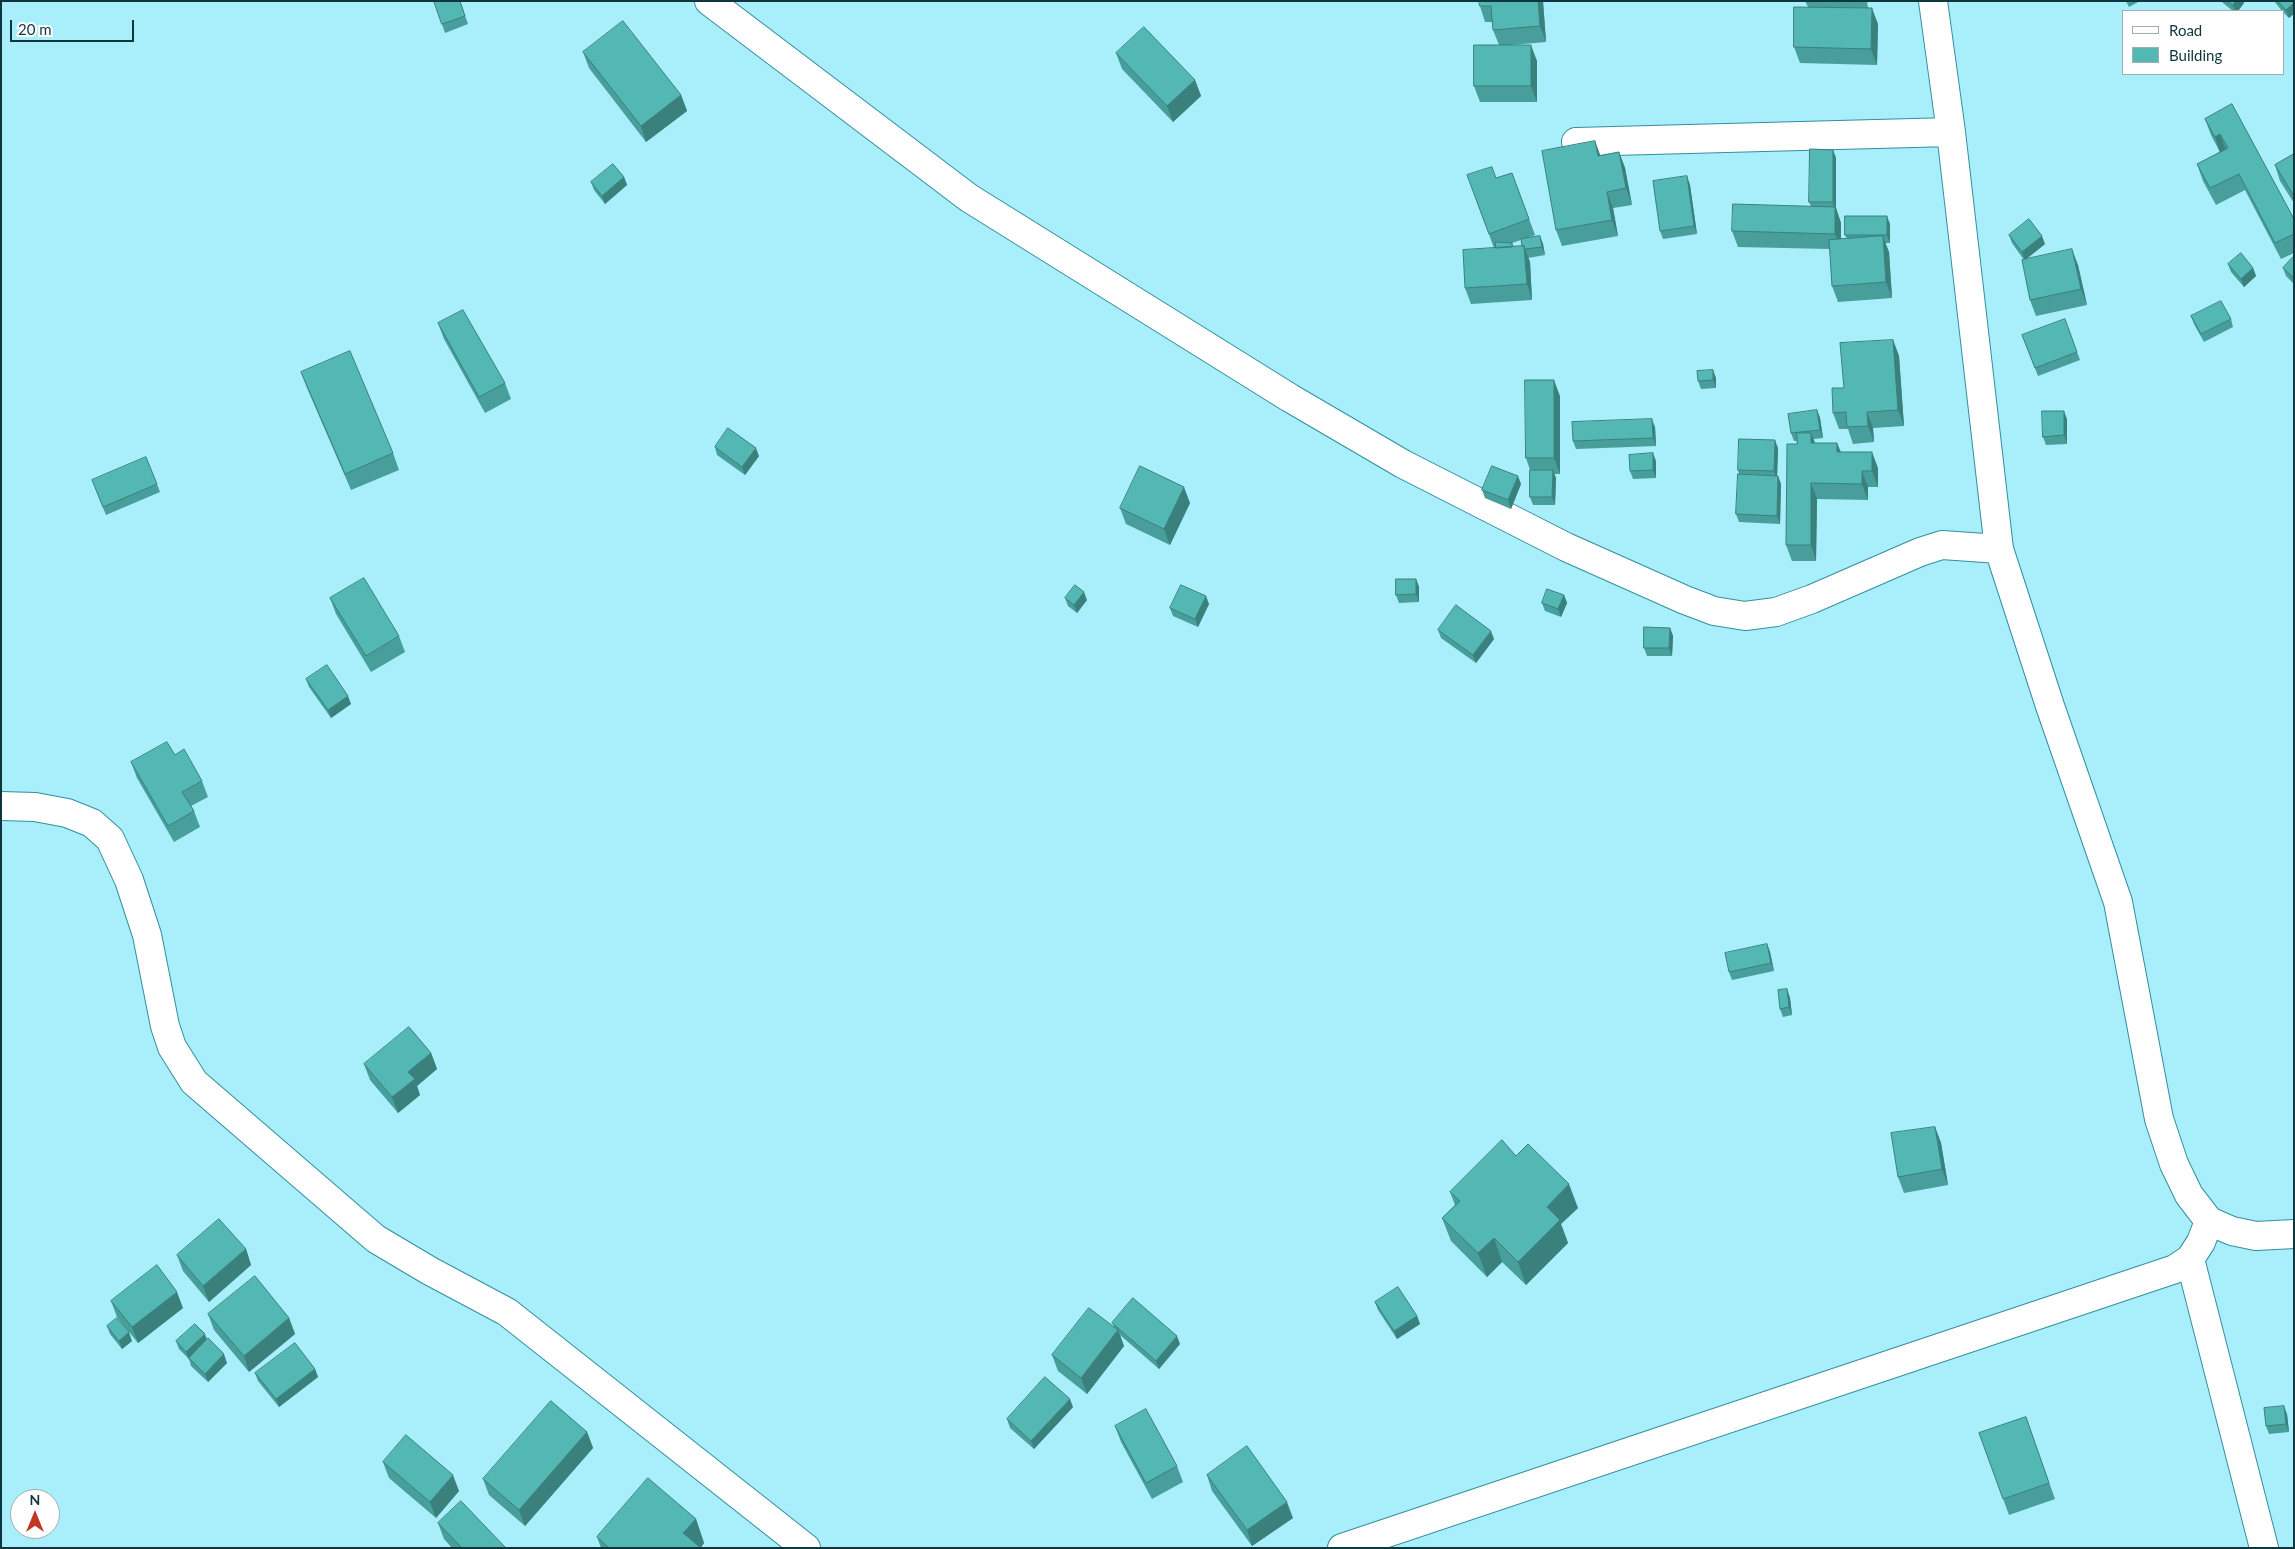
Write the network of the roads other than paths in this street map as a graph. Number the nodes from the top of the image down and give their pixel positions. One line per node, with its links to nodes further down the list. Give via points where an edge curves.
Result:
1 (709, 1): 5 (street, via 969,198 1290,398 1412,468 1566,547 1685,600 1714,611 1745,616 1776,612 1937,546 1952,544)
2 (1933, 1): 3 (street)
3 (1951, 132): 4 (street); 5 (street)
4 (1576, 142)
5 (1999, 549): 7 (street, via 2118,902 2159,1119 2174,1164 2189,1195)
6 (1, 806): 10 (street, via 35,807 67,813 92,823 110,839 129,880 147,935 172,1047 194,1082 376,1239 506,1312)
7 (2209, 1222): 8 (street, via 2256,1236); 9 (street)
8 (2294, 1234)
9 (2190, 1259): 11 (street, via 2175,1269); 12 (street)
10 (806, 1548)
11 (1342, 1548)
12 (2264, 1548)

